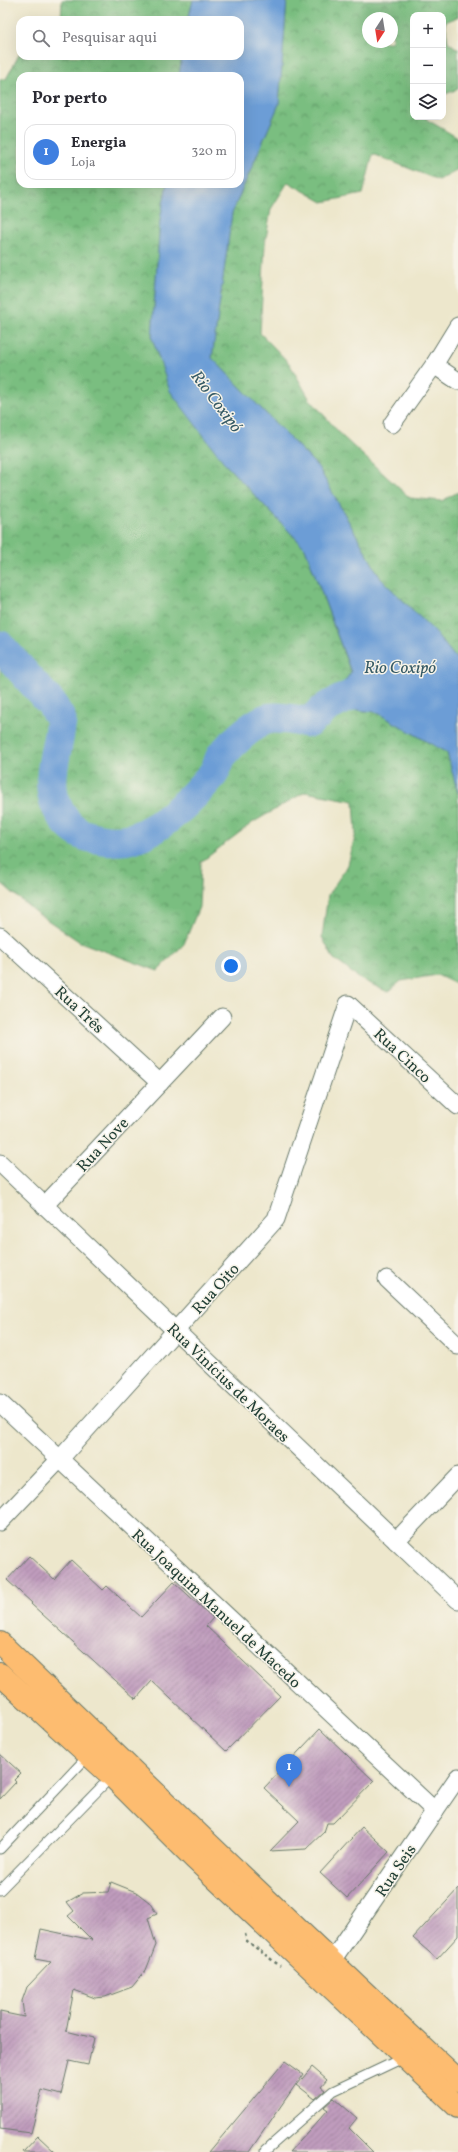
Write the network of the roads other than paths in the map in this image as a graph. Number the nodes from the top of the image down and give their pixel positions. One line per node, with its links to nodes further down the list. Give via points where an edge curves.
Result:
1 (458, 326): 2 (street)
2 (434, 365): 3 (street); 4 (street)
3 (458, 381)
4 (392, 424)
5 (0, 936): 8 (street, Rua Três)
6 (348, 1004): 9 (street, Rua Cinco); 13 (street, Rua Oito, via 276,1219)
7 (222, 1016): 8 (street, Rua Nove)
8 (160, 1083): 11 (street, Rua Nove)
9 (458, 1106)
10 (0, 1164): 11 (street, Rua Vinícius de Moraes)
11 (44, 1206): 13 (street, Rua Vinícius de Moraes)
12 (387, 1279): 14 (street)
13 (176, 1331): 16 (street, Rua Oito); 19 (street, Rua Vinícius de Moraes)
14 (458, 1346)
15 (0, 1403): 16 (street, Rua Joaquim Manuel de Macedo)
16 (59, 1460): 18 (street, Rua Oito); 26 (street, Rua Joaquim Manuel de Macedo)
17 (458, 1476): 19 (street)
18 (0, 1522)
19 (396, 1542): 20 (street, Rua Vinícius de Moraes)
20 (458, 1600)
21 (0, 1643): 29 (main road)
22 (0, 1674): 23 (main road)
23 (89, 1755): 24 (main road); 27 (lane)
24 (112, 1776): 28 (lane); 29 (main road, via 194,1858)
25 (455, 1788): 26 (street, Rua Seis)
26 (434, 1811): 30 (street, Rua Seis)
27 (0, 1849)
28 (0, 1890)
29 (278, 1923): 30 (main road); 31 (main road)
30 (332, 1962): 32 (main road)
31 (405, 2057): 33 (main road); 34 (lane, via 333,2091)
32 (458, 2080)
33 (458, 2107)
34 (266, 2150)

